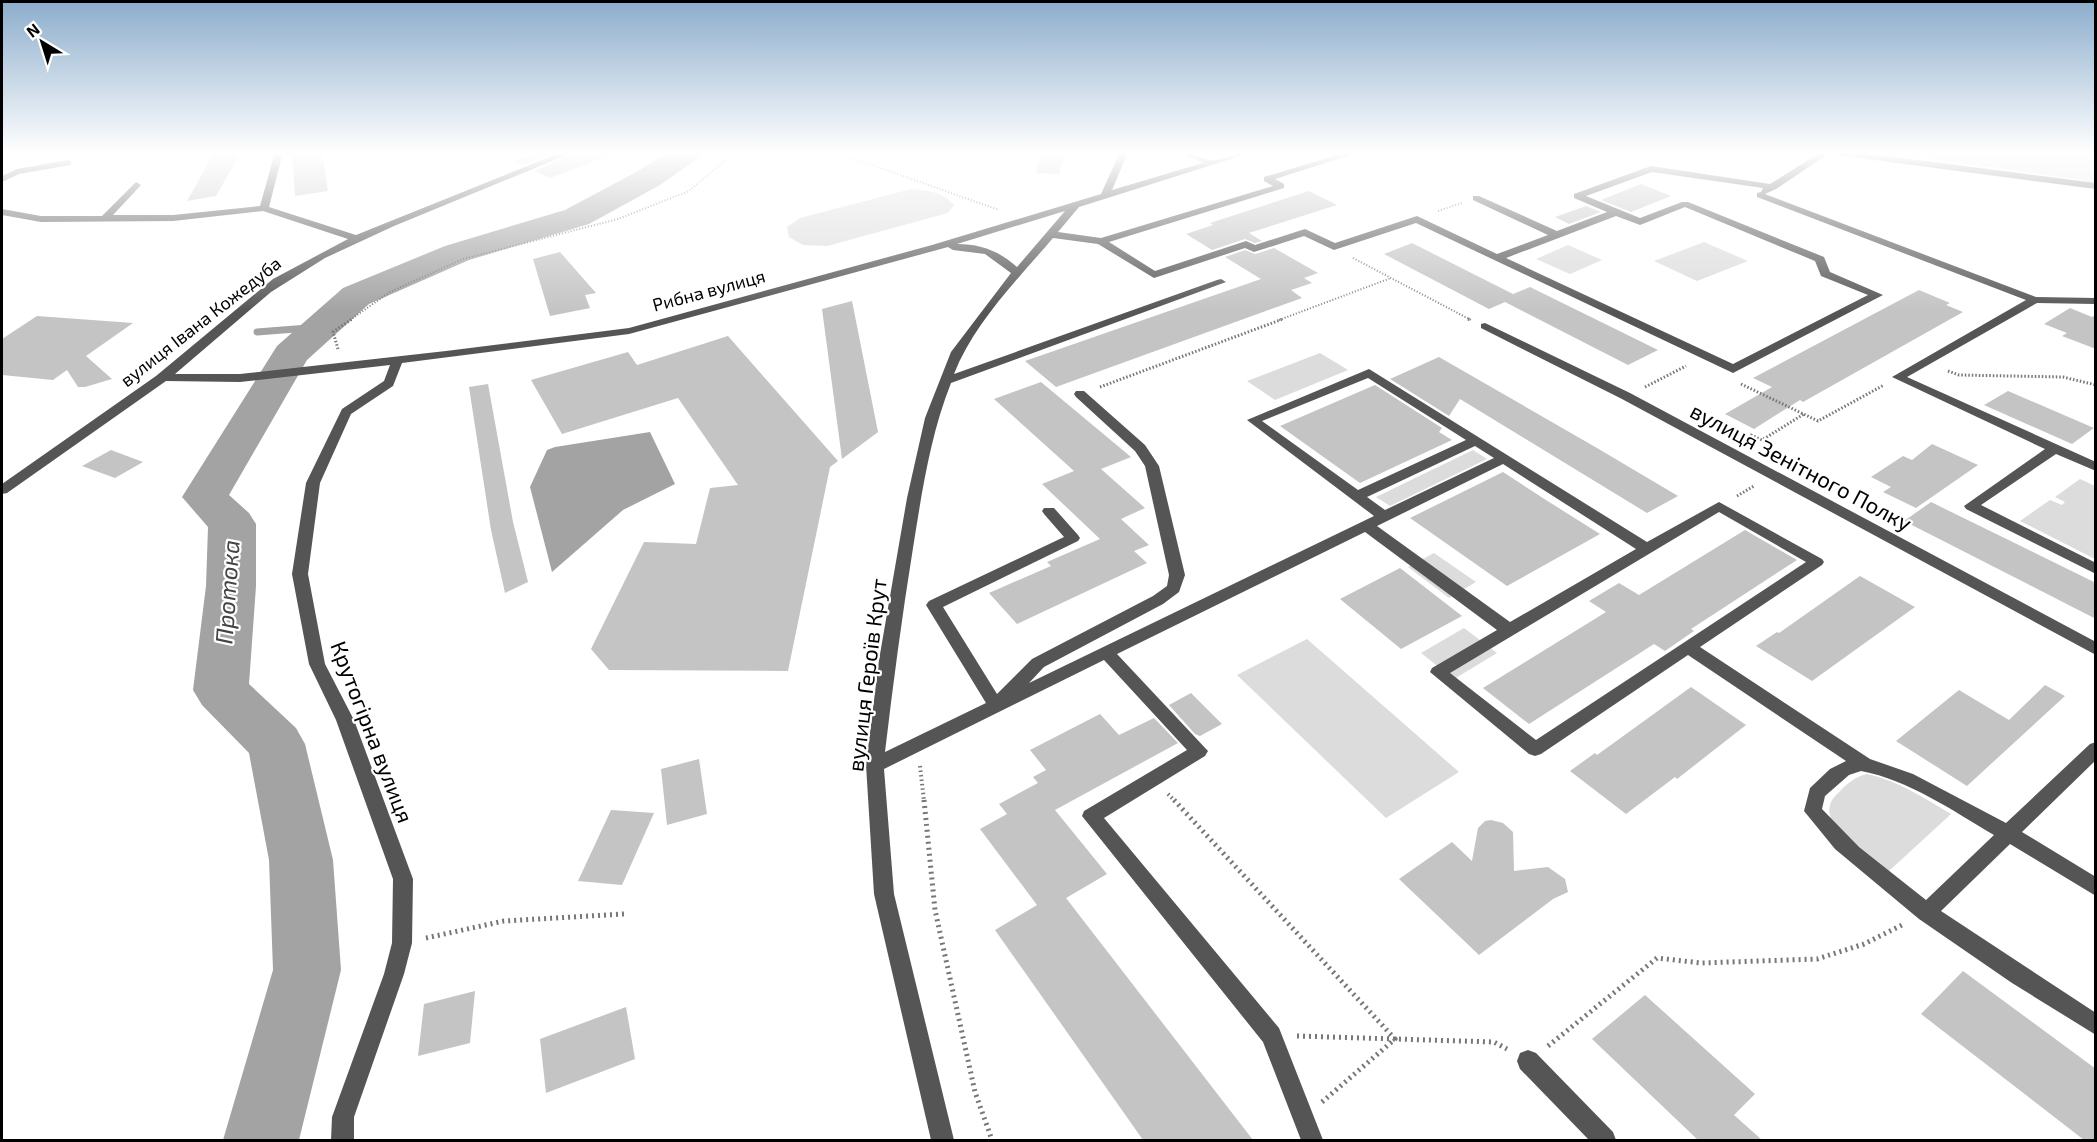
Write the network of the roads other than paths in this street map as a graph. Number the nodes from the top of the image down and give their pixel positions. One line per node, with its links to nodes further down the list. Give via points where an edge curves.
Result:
1 (117, 205): 14 (street)
2 (432, 205): 17 (street, вулиця Івана Кожедуба)
3 (1072, 205): 19 (street, Рибна вулиця)
4 (1075, 205): 15 (street, вулиця Героїв Крут)
5 (1218, 205): 18 (street)
6 (1492, 205): 16 (street)
7 (1600, 205): 13 (street)
8 (1682, 205): 13 (street, via 1640,222)
9 (1688, 205): 20 (street, via 1820,259 1825,274 1876,295 1733,369 1605,313)
10 (1787, 205): 23 (street)
11 (264, 208): 14 (street, via 173,218); 17 (street)
12 (2, 212): 14 (street, via 41,219)
13 (1616, 212): 16 (street)
14 (105, 218)
15 (1049, 234): 18 (street); 21 (street, вулиця Героїв Крут)
16 (1557, 235): 20 (street)
17 (355, 238): 27 (street, вулиця Івана Кожедуба, via 285,276)
18 (1101, 241): 20 (street, via 1154,275 1246,244 1254,249 1305,232 1334,247 1417,219)
19 (936, 247): 21 (street, via 990,251); 26 (street, Рибна вулиця, via 629,331)
20 (1497, 258)
21 (1017, 273): 28 (street, вулиця Героїв Крут, via 957,352)
22 (1221, 282): 28 (street)
23 (2035, 300): 24 (street); 31 (street, via 1898,377)
24 (2096, 301)
25 (1485, 326): 43 (street, вулиця Зенітного Полку, via 1626,396)
26 (398, 361): 27 (street, Рибна вулиця, via 240,378); 54 (street, Крутогірна вулиця, via 389,383 346,412 313,483 300,574 317,664 345,720 403,879 402,943 343,1117)
27 (162, 377): 34 (street, вулиця Івана Кожедуба)
28 (946, 381): 48 (street, вулиця Героїв Крут, via 931,418 914,498 887,660)
29 (1080, 394): 45 (street, via 1140,448 1152,466 1177,575 1174,588 1038,663)
30 (1476, 441): 32 (street); 35 (street); 35 (street, via 1369,373 1253,420)
31 (2055, 448): 33 (street); 40 (street, via 1971,506)
32 (1504, 458): 37 (street); 39 (street)
33 (2096, 467)
34 (2, 490)
35 (1357, 496): 37 (street)
36 (1049, 511): 45 (street, via 1073,538 934,605)
37 (1385, 517): 38 (street)
38 (1367, 526): 41 (street); 44 (street)
39 (1647, 549): 41 (street); 42 (street, via 1719,506 1817,562)
40 (2096, 569)
41 (1509, 630): 42 (street, via 1438,672 1535,749)
42 (1688, 647): 47 (street)
43 (2096, 649)
44 (1107, 653): 45 (street); 56 (street, via 1200,751 1091,816 1271,1035)
45 (996, 706): 48 (street)
46 (2096, 749): 49 (street)
47 (1863, 763): 49 (street, via 1917,784); 51 (street, via 1845,768 1816,793 1813,811 1828,831)
48 (875, 765): 55 (street, вулиця Героїв Крут, via 884,894)
49 (2007, 835): 50 (street); 51 (street)
50 (2096, 888)
51 (1926, 913): 52 (street)
52 (2096, 1025)
53 (1528, 1061): 57 (street)
54 (342, 1140)
55 (942, 1140)
56 (1312, 1140)
57 (1605, 1140)

